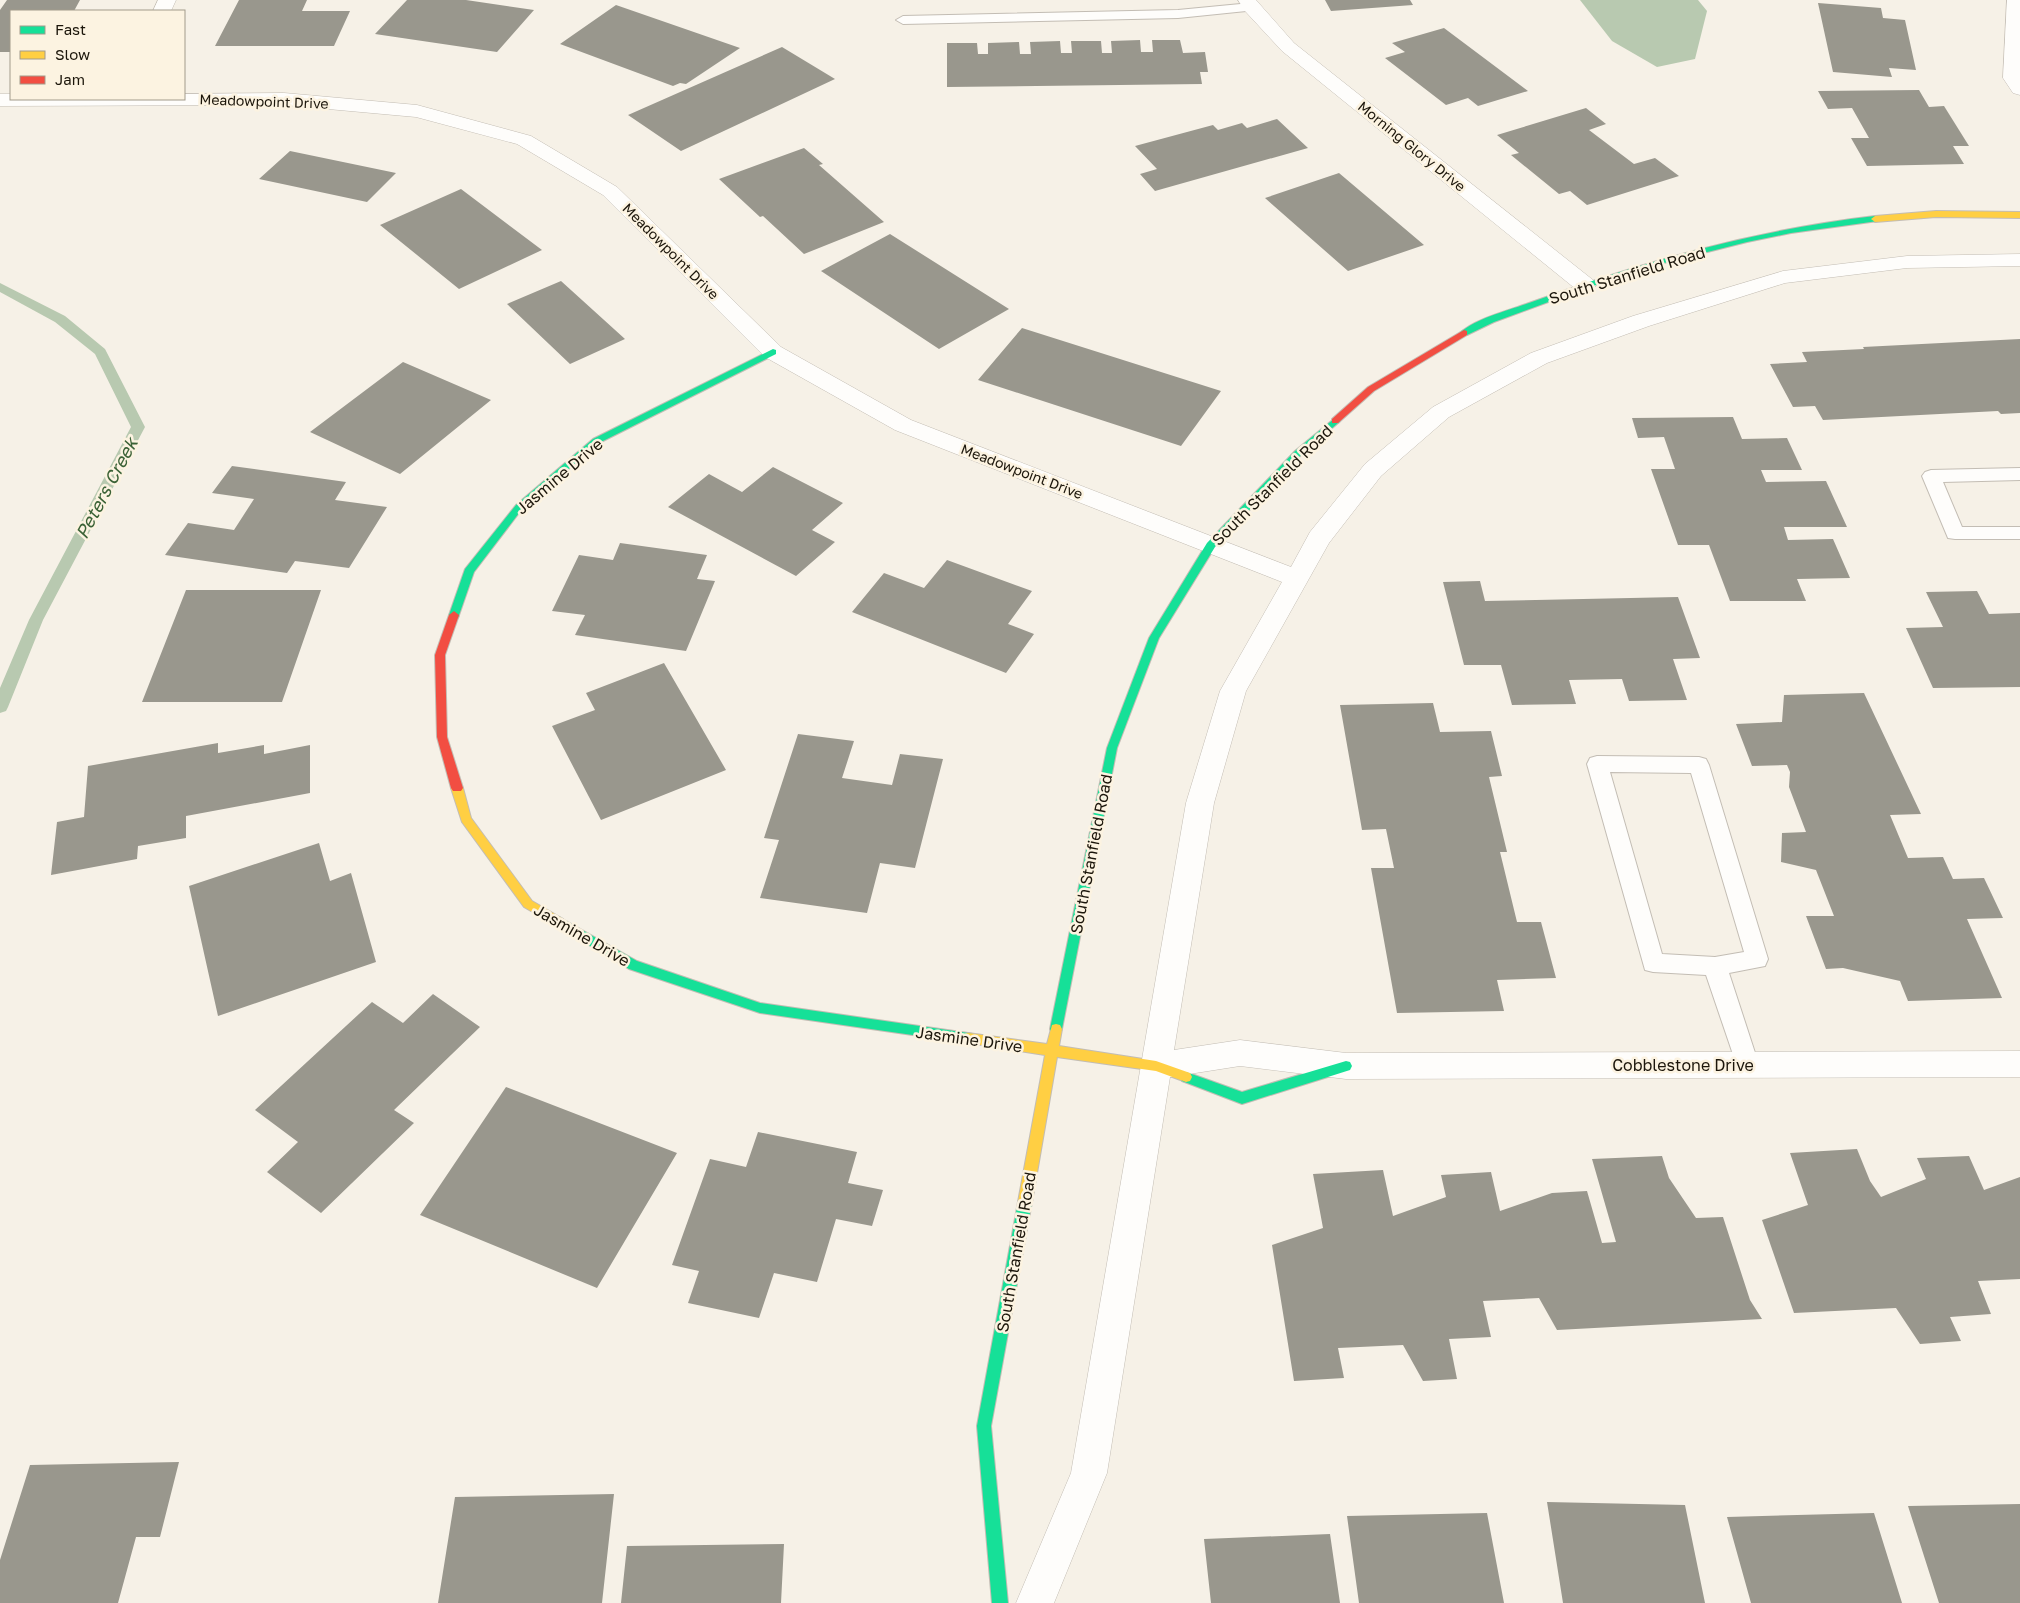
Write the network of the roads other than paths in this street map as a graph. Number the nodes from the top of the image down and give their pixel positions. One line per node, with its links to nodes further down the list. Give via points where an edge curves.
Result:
1 (2016, 0): 4 (street, via 2012,78)
2 (1249, 3): 3 (lane, via 1178,14); 8 (street, Morning Glory Drive, via 1288,47)
3 (904, 20)
4 (2020, 89)
5 (185, 99): 9 (street, Meadowpoint Drive, via 284,99 418,111 524,140 610,191)
6 (2020, 215): 8 (street, South Stanfield Road, via 1936,214 1830,223 1716,247)
7 (2020, 260): 13 (street, via 1906,262 1784,277 1641,320 1539,358 1441,412 1373,470 1319,538)
8 (1586, 285): 12 (street, South Stanfield Road, via 1471,329 1371,389 1298,453)
9 (773, 352): 12 (street, Meadowpoint Drive, via 903,425); 15 (street, Jasmine Drive, via 596,441 519,506 469,571 440,655 442,737 466,819 528,904 634,965 760,1008)
10 (2020, 474): 11 (lane, via 1931,476 1955,533)
11 (2020, 533)
12 (1211, 545): 13 (street, Meadowpoint Drive); 15 (street, South Stanfield Road, via 1154,638 1112,748)
13 (1296, 578): 18 (street, via 1233,691 1200,804)
14 (1715, 966): 14 (lane, via 1757,959 1699,765 1597,764 1653,962); 17 (lane)
15 (1052, 1051): 18 (street, Jasmine Drive); 20 (street, South Stanfield Road, via 984,1426)
16 (2020, 1064): 17 (street, Cobblestone Drive)
17 (1747, 1065): 19 (street, Cobblestone Drive)
18 (1156, 1066): 19 (street, Cobblestone Drive, via 1240,1053); 19 (street, Cobblestone Drive, via 1242,1098); 21 (street, via 1089,1473)
19 (1346, 1066)
20 (1000, 1603)
21 (1035, 1603)

